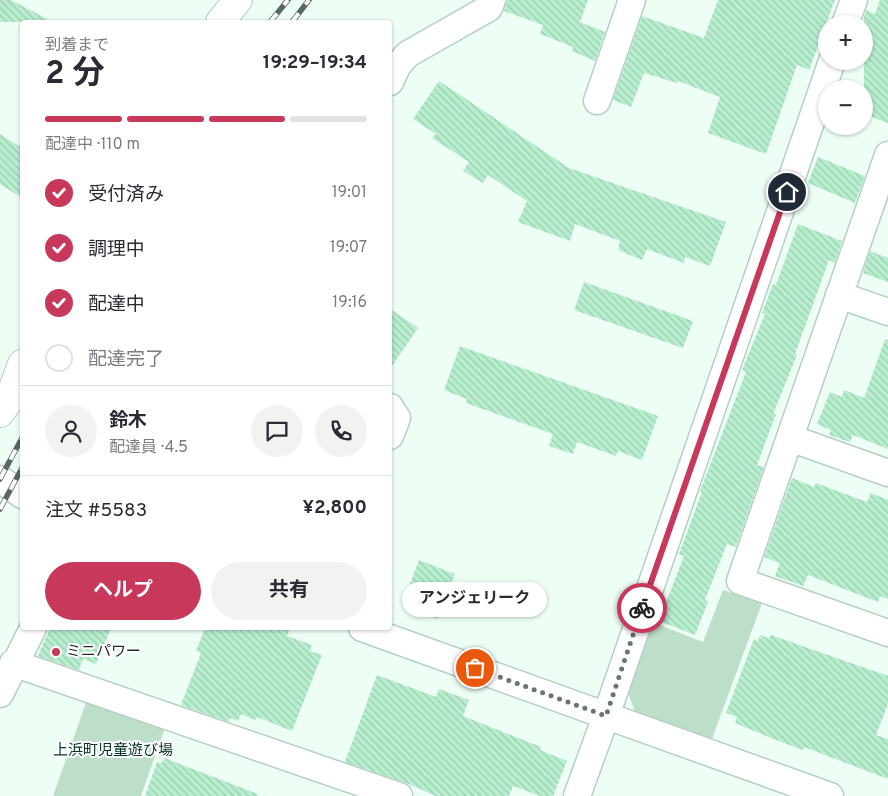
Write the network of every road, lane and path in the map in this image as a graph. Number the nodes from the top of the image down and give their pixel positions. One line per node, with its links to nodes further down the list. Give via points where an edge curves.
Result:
1 (238, 0): 6 (street)
2 (492, 0): 8 (street, via 489,8 408,54)
3 (632, 0): 9 (street)
4 (854, 0): 5 (street)
5 (848, 15)
6 (222, 20)
7 (829, 70): 26 (street)
8 (392, 78)
9 (597, 101)
10 (888, 155): 11 (street)
11 (839, 295): 12 (street); 17 (street)
12 (888, 312)
13 (20, 369): 15 (street, via 8,402)
14 (392, 411): 16 (street, via 396,418)
15 (0, 413)
16 (392, 430)
17 (790, 438): 18 (street); 23 (street, via 740,581)
18 (888, 473)
19 (0, 479): 20 (street)
20 (20, 494)
21 (32, 630): 24 (street)
22 (368, 630): 26 (street)
23 (888, 632)
24 (13, 664): 25 (street); 27 (street)
25 (0, 694)
26 (606, 716): 28 (street); 29 (street)
27 (399, 796)
28 (577, 796)
29 (830, 796)

